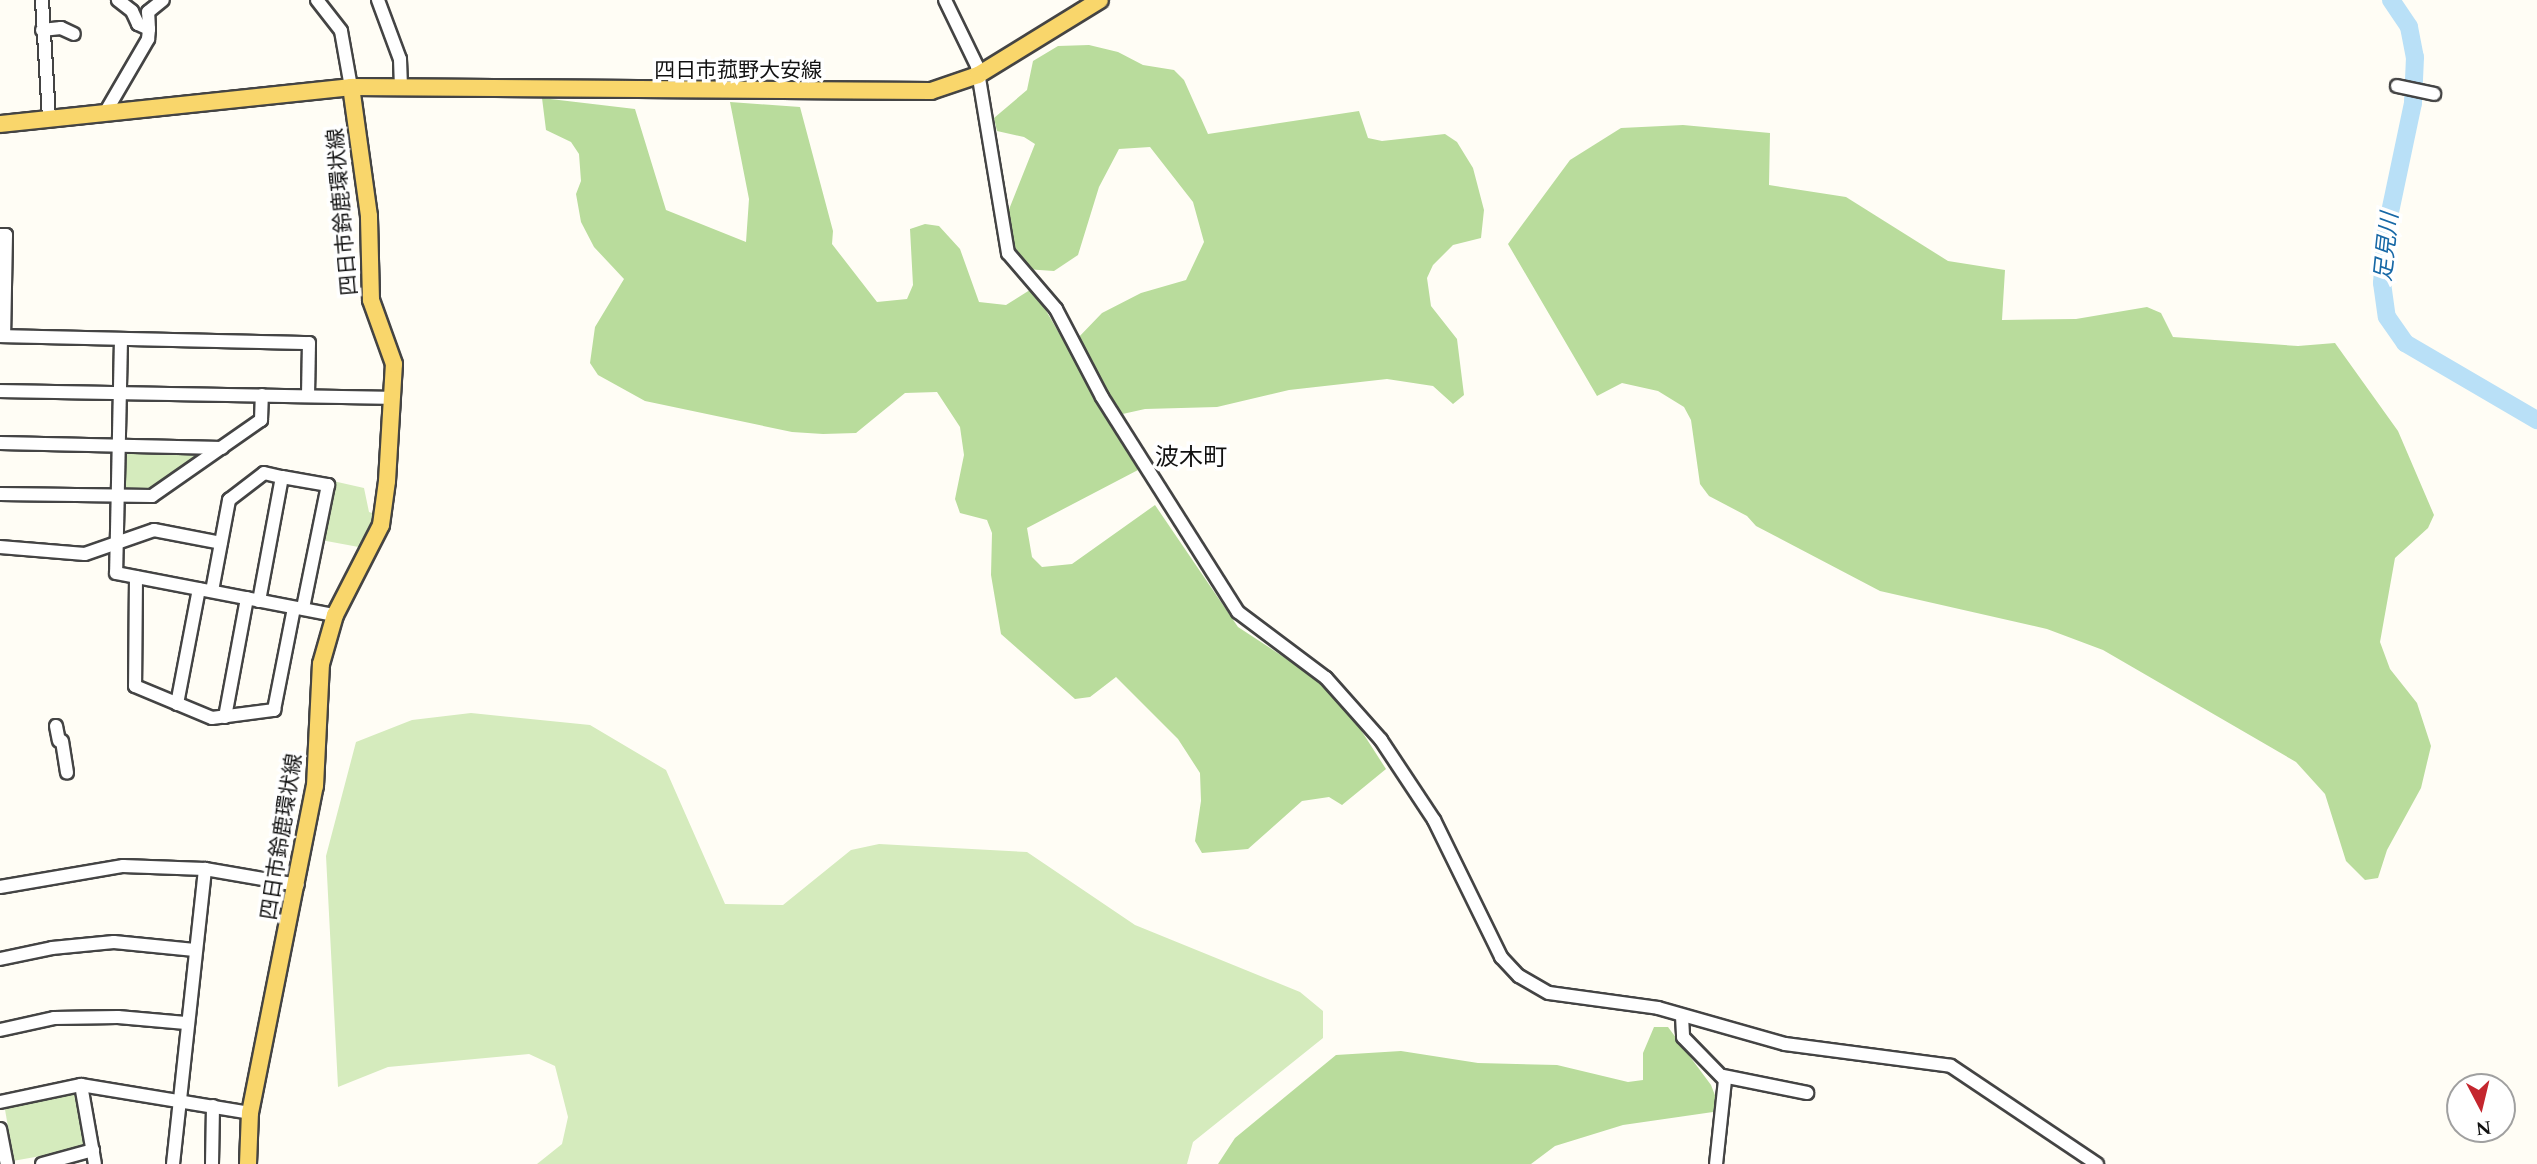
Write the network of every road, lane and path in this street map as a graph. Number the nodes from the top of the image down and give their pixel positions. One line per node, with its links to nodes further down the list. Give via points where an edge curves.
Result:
1 (42, 0): 9 (street)
2 (118, 0): 8 (street, via 132,11 138,24)
3 (163, 0): 8 (street, via 148,12)
4 (317, 0): 13 (street, via 341,31)
5 (378, 0): 14 (street, via 400,59)
6 (945, 0): 11 (street, via 965,36)
7 (1100, 0): 11 (main road, 四日市菰野大安線)
8 (149, 29): 16 (street, via 148,39)
9 (42, 30): 10 (street, via 61,28); 17 (street)
10 (74, 34)
11 (978, 75): 14 (main road, 四日市菰野大安線, via 957,85 905,93); 51 (street, via 1003,244 1056,309 1102,397 1238,612 1326,678 1366,720 1441,832 1501,957 1527,983 1549,993)
12 (2398, 86): 15 (street)
13 (351, 87): 14 (main road, 四日市菰野大安線); 16 (main road); 27 (main road, 四日市鈴鹿環状線, via 369,216 371,300 393,349)
14 (401, 89)
15 (2431, 93)
16 (105, 113): 17 (main road)
17 (49, 119): 18 (main road)
18 (0, 124)
19 (0, 235): 20 (street, via 6,236)
20 (2, 290): 21 (street)
21 (2, 336): 22 (street)
22 (121, 339): 24 (street); 26 (street, via 309,342)
23 (0, 391): 24 (street)
24 (120, 392): 25 (street); 29 (street)
25 (262, 395): 26 (street); 30 (street, via 261,420)
26 (308, 396): 27 (street)
27 (393, 398): 41 (main road, 四日市鈴鹿環状線, via 381,525)
28 (0, 443): 29 (street)
29 (119, 446): 30 (street); 33 (street)
30 (222, 447): 33 (street, via 152,496)
31 (282, 477): 34 (street, via 264,474 229,500); 39 (street); 40 (street, via 328,485)
32 (0, 494): 33 (street)
33 (118, 496): 35 (street)
34 (221, 543): 35 (street, via 154,530); 38 (street)
35 (117, 545): 36 (street, via 85,554); 37 (street, via 116,573)
36 (0, 547)
37 (136, 577): 38 (street); 42 (street, via 135,686)
38 (206, 590): 39 (street); 42 (street)
39 (253, 600): 40 (street); 43 (street)
40 (299, 608): 41 (street); 43 (street, via 274,710)
41 (335, 615): 47 (main road, 四日市鈴鹿環状線, via 321,664 315,786)
42 (177, 704): 43 (street, via 212,718)
43 (225, 717)
44 (56, 726): 45 (street)
45 (67, 773)
46 (205, 869): 47 (street); 48 (street, via 123,866); 49 (street)
47 (298, 885): 60 (main road, 四日市鈴鹿環状線)
48 (0, 887)
49 (195, 950): 50 (street, via 114,942); 52 (street)
50 (0, 959)
51 (1682, 1016): 54 (street, via 1683,1037); 70 (street, via 1785,1044 1951,1066)
52 (186, 1023): 53 (street, via 54,1018); 57 (street)
53 (0, 1030)
54 (1723, 1076): 56 (street); 69 (street, via 1726,1086)
55 (81, 1084): 57 (street); 58 (street); 62 (street)
56 (1807, 1093)
57 (178, 1098): 59 (street); 66 (street)
58 (0, 1102)
59 (213, 1106): 60 (street); 67 (street)
60 (250, 1113): 68 (main road, 四日市鈴鹿環状線)
61 (0, 1129): 63 (street)
62 (93, 1150): 64 (street); 65 (street)
63 (7, 1164)
64 (42, 1164)
65 (95, 1164)
66 (173, 1164)
67 (212, 1164)
68 (248, 1164)
69 (1716, 1164)
70 (2097, 1164)

